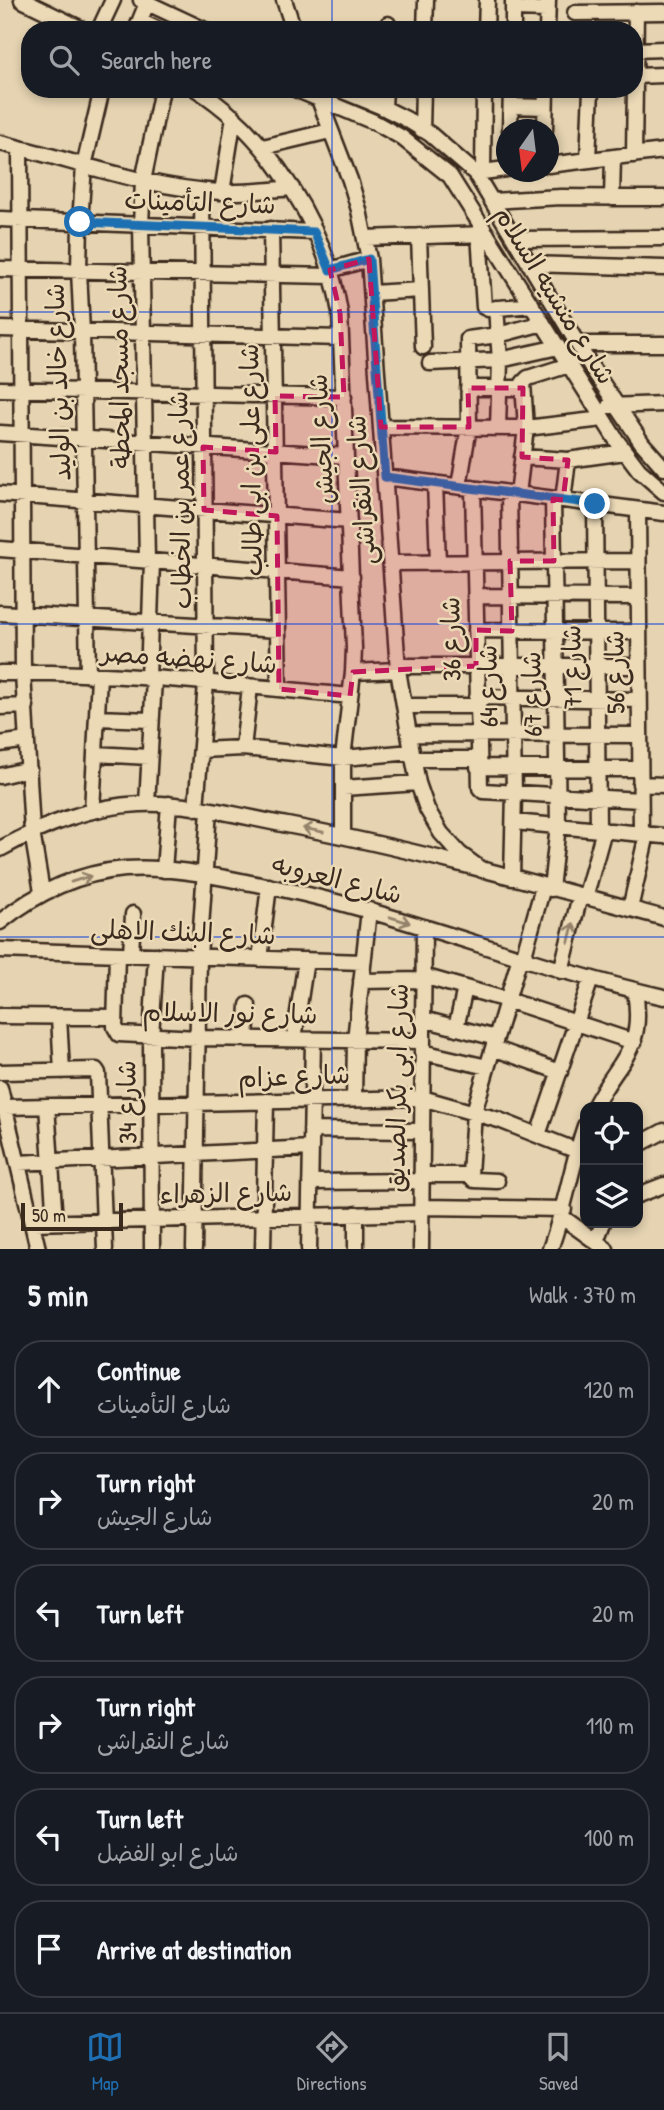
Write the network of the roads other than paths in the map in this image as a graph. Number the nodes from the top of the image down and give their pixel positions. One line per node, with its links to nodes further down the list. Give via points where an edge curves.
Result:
1 (22, 0): 12 (street)
2 (113, 0): 13 (street)
3 (284, 0): 16 (street)
4 (426, 0): 17 (street)
5 (487, 0): 18 (street)
6 (144, 1): 14 (street); 15 (street)
7 (513, 5): 8 (street)
8 (548, 5)
9 (629, 8): 10 (street); 11 (street)
10 (664, 12)
11 (575, 13)
12 (65, 21)
13 (103, 21)
14 (139, 21)
15 (186, 21)
16 (292, 21)
17 (425, 21)
18 (486, 21)
19 (664, 49): 20 (street)
20 (643, 50)
21 (664, 75): 22 (street)
22 (643, 76)
23 (100, 98): 54 (street, شارع خالد بن الوليد)
24 (160, 98): 58 (street, شارع مسجد المحطة)
25 (208, 98): 39 (street, شارع الجيش)
26 (318, 98): 43 (street, شارع النقراشى)
27 (324, 98): 57 (street, شارع منشيه السلام, via 401,137)
28 (360, 98): 38 (street, شارع منشيه السلام)
29 (385, 98): 38 (street)
30 (423, 98): 42 (street)
31 (484, 98): 44 (street)
32 (511, 98): 36 (street)
33 (546, 98): 37 (street)
34 (591, 98): 52 (street)
35 (635, 98): 50 (street)
36 (511, 106): 37 (street); 40 (street)
37 (545, 107): 41 (street)
38 (384, 108): 42 (street, شارع منشيه السلام)
39 (234, 117): 47 (street, شارع الجيش); 61 (street)
40 (509, 119)
41 (545, 119)
42 (422, 130): 56 (street, شارع منشيه السلام)
43 (330, 131): 47 (street); 74 (street, شارع النقراشى, via 350,180)
44 (484, 132): 45 (street); 56 (street)
45 (496, 132)
46 (0, 143): 48 (street)
47 (263, 147): 59 (street, شارع الجيش)
48 (20, 148): 54 (street); 66 (street)
49 (664, 151): 50 (street)
50 (634, 155): 51 (street)
51 (613, 157): 52 (street); 62 (street)
52 (588, 160): 53 (street)
53 (559, 163)
54 (84, 166): 58 (street); 67 (street, شارع خالد بن الوليد)
55 (496, 170): 56 (street)
56 (479, 173): 57 (street); 64 (street, شارع منشيه السلام)
57 (450, 176): 72 (street, شارع منشيه السلام)
58 (143, 181): 60 (street); 68 (street, شارع مسجد المحطة)
59 (292, 188): 61 (street); 71 (street, شارع الجيش)
60 (202, 191): 61 (street); 69 (street, شارع عمر بن الخطاب)
61 (222, 192)
62 (612, 198): 63 (street); 64 (street)
63 (664, 198)
64 (492, 201): 76 (street, شارع منشيه السلام)
65 (0, 219): 66 (street, شارع التأمينات)
66 (20, 219): 67 (street, شارع التأمينات); 81 (street)
67 (80, 222): 68 (street, شارع التأمينات); 82 (street, شارع خالد بن الوليد)
68 (141, 224): 69 (street, شارع التأمينات); 83 (street, شارع مسجد المحطة)
69 (203, 227): 70 (street, شارع التأمينات); 85 (street, شارع عمر بن الخطاب)
70 (271, 229): 71 (street, شارع التأمينات); 86 (street, شارع على بن ابى طالب)
71 (314, 232): 84 (street, شارع الجيش)
72 (483, 234): 73 (street); 89 (street, شارع منشيه السلام); 90 (street, via 483,304)
73 (419, 236): 74 (street); 87 (street)
74 (365, 237): 77 (street, شارع النقراشى)
75 (664, 238): 76 (street)
76 (514, 239): 78 (street, شارع منشيه السلام)
77 (369, 259): 84 (street); 88 (street, شارع النقراشى)
78 (529, 264): 79 (street); 100 (street, شارع منشيه السلام)
79 (664, 268)
80 (0, 269): 81 (street)
81 (20, 270): 82 (street); 93 (street)
82 (79, 271): 83 (street); 94 (street, شارع خالد بن الوليد)
83 (142, 272): 85 (street); 95 (street, شارع مسجد المحطة)
84 (331, 273): 86 (street); 99 (street, شارع الجيش)
85 (203, 274): 86 (street); 96 (street, شارع عمر بن الخطاب)
86 (272, 275): 98 (street, شارع على بن ابى طالب)
87 (421, 290): 88 (street); 102 (street)
88 (372, 293): 121 (street, شارع النقراشى)
89 (532, 305): 90 (street); 91 (street, شارع منشيه السلام)
90 (496, 308): 97 (street)
91 (543, 323): 97 (street); 103 (street, شارع منشيه السلام)
92 (0, 330): 93 (street)
93 (20, 330): 94 (street); 112 (street)
94 (82, 332): 95 (street); 113 (street, شارع خالد بن الوليد)
95 (143, 333): 96 (street); 114 (street, شارع مسجد المحطة)
96 (203, 335): 98 (street); 115 (street, شارع عمر بن الخطاب)
97 (498, 335): 104 (street); 105 (street, via 468,339)
98 (274, 337): 99 (street); 116 (street, شارع على بن ابى طالب)
99 (341, 338): 117 (street, شارع الجيش)
100 (578, 344): 101 (street); 119 (street, شارع منشيه السلام)
101 (664, 344)
102 (423, 347)
103 (558, 347): 104 (street); 107 (street, شارع منشيه السلام)
104 (500, 360): 105 (street); 109 (street)
105 (468, 361): 106 (street); 108 (street, شارع 36)
106 (430, 363)
107 (569, 365): 110 (street, via 528,378); 120 (street, شارع منشيه السلام)
108 (468, 388): 109 (street); 122 (street, شارع 36)
109 (499, 388): 110 (street); 123 (street)
110 (523, 388): 124 (street, شارع 64)
111 (0, 389): 112 (street)
112 (20, 391): 113 (street); 126 (street)
113 (83, 392): 114 (street); 127 (street, شارع خالد بن الوليد)
114 (144, 394): 115 (street); 128 (street, شارع مسجد المحطة)
115 (203, 395): 116 (street); 129 (street, شارع عمر بن الخطاب)
116 (275, 396): 117 (street); 130 (street, شارع على بن ابى طالب)
117 (344, 397): 132 (street, شارع الجيش)
118 (664, 404): 119 (street)
119 (617, 406): 120 (street); 135 (street, شارع منشيه السلام)
120 (599, 413): 124 (street); 131 (street, شارع منشيه السلام)
121 (382, 427): 122 (street); 136 (street, شارع النقراشى)
122 (469, 427): 123 (street); 138 (street, شارع 36)
123 (498, 428): 124 (street)
124 (526, 428): 133 (street, شارع 64)
125 (0, 433): 126 (street)
126 (20, 435): 127 (street); 142 (street)
127 (85, 439): 128 (street); 144 (street, شارع خالد بن الوليد)
128 (145, 443): 129 (street); 146 (street, شارع مسجد المحطة)
129 (203, 447): 130 (street); 147 (street, شارع عمر بن الخطاب)
130 (276, 452): 132 (street); 150 (street, شارع على بن ابى طالب)
131 (625, 452): 134 (street); 139 (street, شارع منشيه السلام)
132 (346, 456): 151 (street, شارع الجيش)
133 (523, 457): 134 (street); 140 (street, شارع 64)
134 (568, 460): 143 (street, شارع 67)
135 (664, 468)
136 (385, 477): 137 (street); 162 (street, شارع النقراشى)
137 (435, 483): 138 (street); 161 (street)
138 (466, 487): 140 (street); 156 (street, شارع 36)
139 (664, 492)
140 (514, 494): 143 (street); 157 (street, شارع 64)
141 (0, 495): 142 (street)
142 (21, 496): 144 (street); 153 (street)
143 (558, 499): 145 (street); 158 (street, شارع 67)
144 (86, 501): 146 (street); 154 (street, شارع خالد بن الوليد)
145 (595, 504): 148 (street); 159 (street, شارع 71)
146 (146, 506): 147 (street); 155 (street, شارع مسجد المحطة)
147 (204, 510): 150 (street); 163 (street, شارع عمر بن الخطاب)
148 (638, 510): 149 (street); 160 (street, شارع 56)
149 (664, 513)
150 (277, 516): 151 (street); 164 (street, شارع على بن ابى طالب)
151 (349, 521): 165 (street, شارع الجيش)
152 (0, 550): 153 (street)
153 (22, 551): 154 (street); 172 (street)
154 (86, 556): 155 (street); 173 (street, شارع خالد بن الوليد)
155 (149, 561): 163 (street); 174 (street, شارع مسجد المحطة)
156 (474, 561): 157 (street); 161 (street); 166 (street, شارع 36)
157 (510, 561): 158 (street); 167 (street, شارع 64)
158 (554, 561): 159 (street); 168 (street, شارع 67)
159 (595, 561): 160 (street); 169 (street, شارع 71)
160 (638, 561): 170 (street, شارع 56)
161 (438, 562): 162 (street)
162 (391, 563): 187 (street, شارع النقراشى)
163 (205, 566): 164 (street); 175 (street, شارع عمر بن الخطاب)
164 (278, 572): 165 (street); 176 (street, شارع على بن ابى طالب)
165 (352, 577): 188 (street, شارع الجيش)
166 (475, 596): 167 (street); 177 (street, شارع 36)
167 (511, 596): 168 (street); 178 (street, شارع 64)
168 (555, 596): 169 (street); 179 (street, شارع 67)
169 (596, 596): 170 (street); 180 (street, شارع 71)
170 (638, 597): 181 (street, شارع 56)
171 (0, 613): 172 (street)
172 (23, 614): 173 (street); 190 (street)
173 (87, 618): 174 (street); 191 (street, شارع خالد بن الوليد)
174 (150, 622): 175 (street); 192 (street, شارع مسجد المحطة)
175 (205, 625): 176 (street); 193 (street, شارع عمر بن الخطاب)
176 (278, 630): 195 (street, شارع على بن ابى طالب)
177 (476, 630): 178 (street); 182 (street, شارع 36)
178 (512, 631): 179 (street); 183 (street, شارع 64)
179 (555, 631): 180 (street); 184 (street, شارع 67)
180 (596, 632): 181 (street); 185 (street, شارع 71)
181 (639, 632): 186 (street, شارع 56)
182 (476, 666): 183 (street); 187 (street); 201 (street, شارع 36)
183 (512, 666): 184 (street); 197 (street, شارع 64)
184 (556, 666): 185 (street); 198 (street, شارع 67)
185 (596, 666): 186 (street); 199 (street, شارع 71)
186 (639, 666): 200 (street, شارع 56)
187 (398, 668): 188 (street); 203 (street, شارع النقراشى)
188 (354, 672): 196 (street, شارع الجيش)
189 (0, 673): 190 (street, شارع نهضه مصر)
190 (23, 673): 191 (street, شارع نهضه مصر); 202 (street)
191 (94, 676): 192 (street, شارع نهضه مصر); 205 (street, شارع خالد بن الوليد)
192 (151, 679): 193 (street, شارع نهضه مصر); 206 (street, شارع مسجد المحطة)
193 (206, 683): 194 (street, شارع نهضه مصر); 216 (street, شارع عمر بن الخطاب)
194 (250, 687): 195 (street, شارع نهضه مصر); 215 (street)
195 (279, 689): 196 (street, شارع نهضه مصر)
196 (350, 696): 220 (street, شارع الجيش)
197 (513, 697): 198 (street); 201 (street); 209 (street, شارع 64)
198 (556, 698): 199 (street); 210 (street, شارع 67)
199 (597, 699): 200 (street); 211 (street, شارع 71)
200 (639, 700): 212 (street, شارع 56)
201 (477, 701): 203 (street); 208 (street, شارع 36)
202 (26, 705): 204 (street); 213 (street)
203 (404, 706): 207 (street, شارع النقراشى)
204 (0, 707)
205 (97, 718): 206 (street); 217 (street, شارع خالد بن الوليد)
206 (151, 720): 219 (street, شارع مسجد المحطة)
207 (409, 734): 208 (street); 218 (street, شارع النقراشى)
208 (478, 734): 209 (street); 221 (street, شارع 36)
209 (513, 735): 210 (street); 222 (street, شارع 64)
210 (556, 735): 211 (street); 223 (street, شارع 67)
211 (597, 735): 212 (street); 224 (street, شارع 71)
212 (640, 735): 226 (street, شارع 56)
213 (27, 740): 214 (street); 225 (street)
214 (0, 744)
215 (243, 748): 216 (street); 220 (street)
216 (201, 750): 238 (street, شارع عمر بن الخطاب)
217 (95, 754): 219 (street); 239 (street, شارع خالد بن الوليد)
218 (412, 756): 220 (street); 221 (street); 228 (street, شارع النقراشى)
219 (149, 757): 236 (street, شارع مسجد المحطة)
220 (343, 758): 231 (street, شارع الجيش)
221 (478, 763): 222 (street); 232 (street, شارع 36, via 483,791)
222 (514, 767): 223 (street); 232 (street, شارع 64)
223 (557, 768): 224 (street); 233 (street, شارع 67)
224 (597, 768): 226 (street); 234 (street, شارع 71)
225 (29, 769): 227 (street); 243 (street)
226 (640, 769): 229 (street, شارع 56)
227 (0, 776)
228 (418, 783): 231 (street); 249 (street, شارع النقراشى, via 441,833)
229 (640, 784): 230 (street); 235 (street, شارع 56)
230 (664, 785)
231 (343, 788): 245 (street, شارع الجيش)
232 (514, 793): 233 (street); 240 (street, شارع 64)
233 (557, 795): 234 (street); 241 (street, شارع 67)
234 (598, 797): 235 (street); 242 (street, شارع 71)
235 (640, 800): 244 (street, شارع 56)
236 (147, 804): 237 (street, شارع العروبه); 239 (street, شارع العروبه)
237 (169, 804): 238 (street, شارع العروبه); 248 (street)
238 (202, 809): 245 (street, شارع العروبه, one-way to 238); 250 (street, شارع عمر بن الخطاب)
239 (92, 811): 243 (street, شارع العروبه)
240 (514, 822): 241 (street); 251 (street, شارع 64)
241 (558, 825): 242 (street); 253 (street, شارع 67)
242 (601, 829): 244 (street); 255 (street, شارع 71)
243 (32, 832): 247 (street, شارع العروبه); 254 (street)
244 (644, 834): 246 (street); 256 (street, شارع 56)
245 (343, 835): 249 (street, شارع العروبه)
246 (664, 836)
247 (0, 849)
248 (164, 870): 250 (street, شارع العروبه); 254 (street, شارع العروبه, one-way to 248, via 85,876 124,869)
249 (482, 870): 251 (street, شارع العروبه)
250 (203, 874): 252 (street, شارع العروبه); 265 (street)
251 (512, 878): 253 (street, شارع العروبه)
252 (269, 886): 257 (street, شارع العروبه); 267 (street)
253 (547, 888): 255 (street, شارع العروبه); 266 (street, شارع 67)
254 (42, 892): 260 (street, شارع العروبه)
255 (582, 897): 256 (street, شارع العروبه); 270 (street, شارع 71, one-way to 255)
256 (630, 909): 259 (street, شارع العروبه)
257 (369, 910): 261 (street, شارع العروبه, one-way to 261); 269 (street)
258 (133, 914): 263 (street, شارع نور الاسلام)
259 (664, 918)
260 (0, 922)
261 (424, 927): 266 (street, شارع العروبه); 271 (street, شارع ابى بكر الصديق)
262 (0, 950): 263 (street, شارع البنك الاهلى)
263 (124, 954): 264 (street, شارع البنك الاهلى); 281 (street, شارع نور الاسلام)
264 (156, 955): 265 (street, شارع البنك الاهلى); 285 (street, شارع 34)
265 (199, 957): 267 (street, شارع البنك الاهلى); 286 (street)
266 (522, 957): 270 (street, شارع العروبه); 277 (street, شارع 67)
267 (260, 959): 268 (street, شارع البنك الاهلى)
268 (306, 960): 269 (street, شارع البنك الاهلى); 288 (street)
269 (363, 962): 273 (street)
270 (562, 971): 272 (street, شارع العروبه)
271 (423, 978): 273 (street); 274 (street); 282 (street, شارع ابى بكر الصديق)
272 (591, 979): 275 (street, شارع العروبه); 283 (street)
273 (361, 981): 290 (street)
274 (466, 988): 277 (street); 284 (street)
275 (635, 991): 276 (street, شارع العروبه); 291 (street)
276 (664, 997)
277 (507, 1000): 283 (street); 292 (street, شارع 67)
278 (248, 1005): 287 (street)
279 (0, 1016): 280 (street)
280 (59, 1017): 281 (street); 295 (street)
281 (115, 1017): 285 (street, شارع نور الاسلام, via 119,1034)
282 (423, 1019): 284 (street); 293 (street, شارع ابى بكر الصديق)
283 (576, 1023): 291 (street); 297 (street)
284 (456, 1028): 292 (street)
285 (151, 1037): 286 (street, شارع نور الاسلام); 304 (street, شارع 34)
286 (198, 1038): 287 (street, شارع نور الاسلام); 305 (street)
287 (246, 1039): 288 (street, شارع نور الاسلام)
288 (294, 1040): 289 (street, شارع نور الاسلام)
289 (313, 1040): 290 (street, شارع نور الاسلام); 301 (street)
290 (355, 1040): 293 (street, شارع نور الاسلام); 300 (street)
291 (634, 1042): 303 (street)
292 (494, 1043): 294 (street, شارع 67); 297 (street)
293 (422, 1047): 294 (street, شارع نور الاسلام); 299 (street, شارع ابى بكر الصديق)
294 (488, 1067): 309 (street, شارع 67)
295 (62, 1071): 296 (street); 306 (street, via 97,1071)
296 (0, 1072)
297 (560, 1072): 313 (street)
298 (0, 1088): 308 (street)
299 (422, 1098): 300 (street, شارع عزام); 309 (street, شارع عزام); 311 (street, شارع ابى بكر الصديق)
300 (354, 1099): 301 (street, شارع عزام)
301 (312, 1100): 302 (street, شارع عزام); 310 (street)
302 (266, 1101): 305 (street, شارع عزام); 316 (street)
303 (597, 1102)
304 (152, 1104): 305 (street, شارع عزام); 306 (street, شارع عزام); 320 (street, شارع 34)
305 (197, 1104): 318 (street)
306 (100, 1105): 307 (street, شارع عزام); 321 (street)
307 (47, 1106): 308 (street, شارع عزام); 322 (street)
308 (4, 1107): 323 (street)
309 (474, 1112): 313 (street, شارع عزام); 324 (street, شارع 67)
310 (311, 1130): 311 (street); 315 (street)
311 (421, 1131): 325 (street, شارع ابى بكر الصديق)
312 (664, 1131): 314 (street)
313 (538, 1135): 317 (street, شارع عزام)
314 (643, 1142)
315 (311, 1148): 316 (street); 327 (street)
316 (265, 1150): 318 (street); 334 (street)
317 (580, 1152)
318 (196, 1154): 320 (street); 335 (street)
319 (580, 1155): 331 (street)
320 (152, 1156): 321 (street); 336 (street, شارع 34)
321 (102, 1159): 322 (street); 337 (street)
322 (51, 1161): 323 (street); 338 (street)
323 (18, 1163): 339 (street)
324 (470, 1175): 325 (street); 326 (street, via 474,1180)
325 (421, 1178): 327 (street); 330 (street, شارع ابى بكر الصديق)
326 (497, 1181)
327 (310, 1182): 333 (street)
328 (664, 1185): 329 (street)
329 (643, 1193)
330 (421, 1210): 331 (street, شارع الزهراء); 332 (street, شارع الزهراء); 348 (street, شارع ابى بكر الصديق)
331 (563, 1213): 340 (street); 349 (street)
332 (356, 1214): 333 (street, شارع الزهراء); 347 (street)
333 (309, 1216): 334 (street, شارع الزهراء); 346 (street)
334 (263, 1217): 335 (street, شارع الزهراء); 345 (street)
335 (194, 1218): 336 (street, شارع الزهراء); 344 (street)
336 (152, 1220): 337 (street, شارع الزهراء); 343 (street, شارع 34)
337 (104, 1221): 338 (street, شارع الزهراء); 342 (street)
338 (55, 1222): 339 (street, شارع الزهراء)
339 (32, 1223): 341 (street)
340 (601, 1245)
341 (38, 1249)
342 (105, 1249)
343 (152, 1249)
344 (194, 1249)
345 (263, 1249)
346 (309, 1249)
347 (356, 1249)
348 (421, 1249)
349 (551, 1249)

